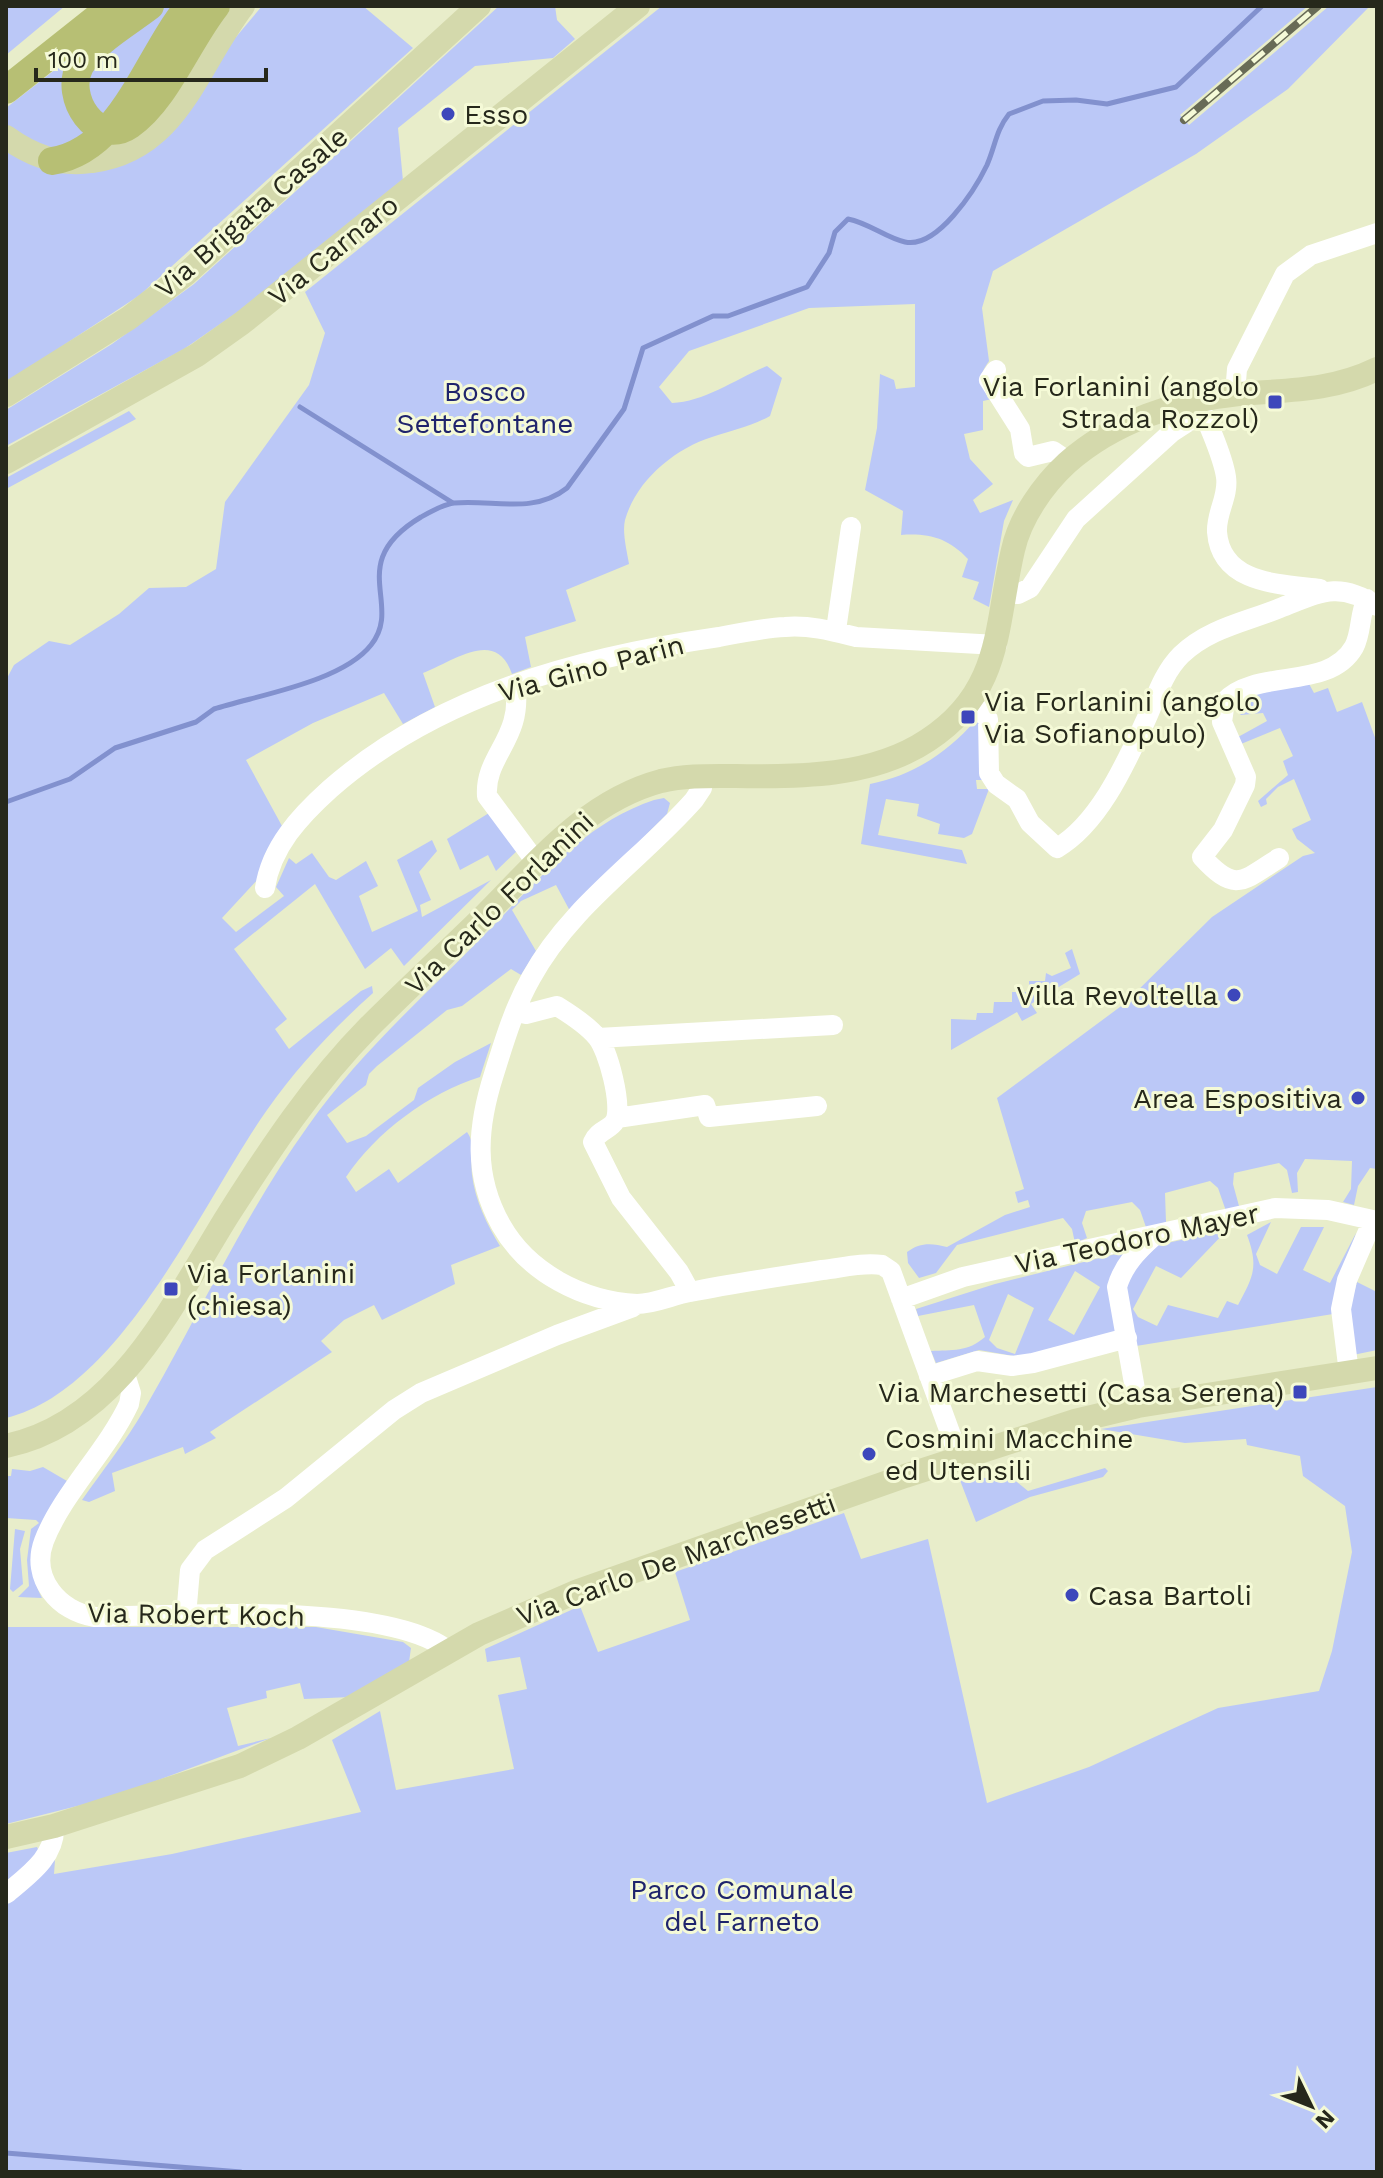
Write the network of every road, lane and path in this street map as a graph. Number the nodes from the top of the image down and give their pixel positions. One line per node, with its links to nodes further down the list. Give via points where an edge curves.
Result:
1 (81, 6): 9 (highway)
2 (112, 6): 10 (highway)
3 (150, 6): 8 (highway, via 88,56 75,79 74,93 85,115 109,131 128,126 152,104 195,33)
4 (189, 6): 12 (highway, via 101,138 66,159)
5 (243, 6): 8 (main road)
6 (479, 6): 17 (main road, Via Brigata Casale, via 187,273 129,318)
7 (638, 6): 18 (main road, Via Carnaro, via 231,331)
8 (222, 17): 12 (main road, via 170,120 156,136 107,159)
9 (6, 67)
10 (6, 90)
11 (6, 137): 12 (main road)
12 (52, 161)
13 (1377, 233): 16 (street, via 1311,255 1285,274 1237,369)
14 (1377, 369): 16 (main road, Via Carlo Forlanini, via 1332,386)
15 (996, 370): 19 (street, via 989,380 1020,429 1024,453 1028,457 1053,451)
16 (1235, 394): 19 (main road, Via Carlo Forlanini, via 1170,407 1134,421)
17 (6, 395)
18 (6, 462)
19 (1069, 462): 22 (main road, Via Carlo Forlanini, via 1040,493 1025,519 1013,546)
20 (851, 527): 24 (street)
21 (1324, 590): 22 (street, via 1253,577 1236,572 1228,562 1217,532 1227,479 1206,418 1172,432 1076,519 1030,588); 23 (street, via 1351,592); 27 (street, via 1220,629 1180,656 1092,816 1076,837 1057,848 989,773 988,719)
22 (1006, 593): 25 (main road, Via Carlo Forlanini)
23 (1372, 603): 29 (street, via 1346,657 1313,672 1241,690 1225,701 1222,722 1245,785 1223,830 1202,857 1230,881 1245,880)
24 (836, 630): 25 (street, Via Gino Parin, via 856,637); 26 (street, Via Gino Parin, via 784,626 691,640)
25 (997, 645): 27 (main road, Via Carlo Forlanini)
26 (515, 684): 30 (street, via 511,734 490,771 487,796); 31 (street, Via Gino Parin, via 429,719 344,777 282,841)
27 (970, 701): 28 (main road, Via Carlo Forlanini, via 943,730 887,761 800,775)
28 (703, 775): 30 (main road, Via Carlo Forlanini, via 654,784 602,806); 32 (street, via 702,788 680,816 554,943)
29 (1279, 858)
30 (536, 862): 44 (main road, Via Carlo Forlanini, via 314,1088 157,1330)
31 (265, 888)
32 (516, 1012): 34 (street, via 557,1006); 41 (street, via 479,1132 483,1183 491,1206 508,1237 555,1280 610,1301)
33 (833, 1025): 34 (street)
34 (598, 1038): 36 (street, via 613,1076)
35 (817, 1106): 36 (street, via 709,1117 705,1105)
36 (617, 1118): 39 (street, via 593,1142 621,1198)
37 (1375, 1220): 38 (street, Via Teodoro Mayer, via 1328,1210 1275,1208); 45 (street, via 1347,1280 1341,1309)
38 (1156, 1235): 40 (street, Via Teodoro Mayer, via 963,1277); 42 (street, via 1137,1250 1120,1275 1117,1287)
39 (690, 1292): 40 (street, via 871,1263 891,1271); 41 (street)
40 (901, 1299): 46 (street)
41 (641, 1304): 50 (street, via 421,1393 394,1410 286,1498 205,1550 190,1570)
42 (1127, 1338): 46 (street, via 1042,1361 1012,1366 977,1361); 47 (street)
43 (1377, 1368): 45 (main road, Via Carlo De Marchesetti)
44 (124, 1371): 48 (main road, Via Carlo Forlanini, via 59,1426); 50 (street, Via Robert Koch, via 129,1404 48,1533 41,1555 43,1574 53,1596 83,1615)
45 (1349, 1373): 47 (main road, Via Carlo De Marchesetti)
46 (929, 1376): 49 (street)
47 (1138, 1406): 49 (main road, Via Carlo De Marchesetti)
48 (6, 1446)
49 (959, 1457): 51 (main road, Via Carlo De Marchesetti, via 601,1581)
50 (186, 1616): 51 (street, Via Robert Koch, via 343,1619 427,1636)
51 (449, 1651): 52 (main road, Via Carlo De Marchesetti, via 240,1766)
52 (54, 1826): 53 (main road, Via Carlo De Marchesetti); 54 (street, via 54,1845)
53 (6, 1837)
54 (6, 1894)

